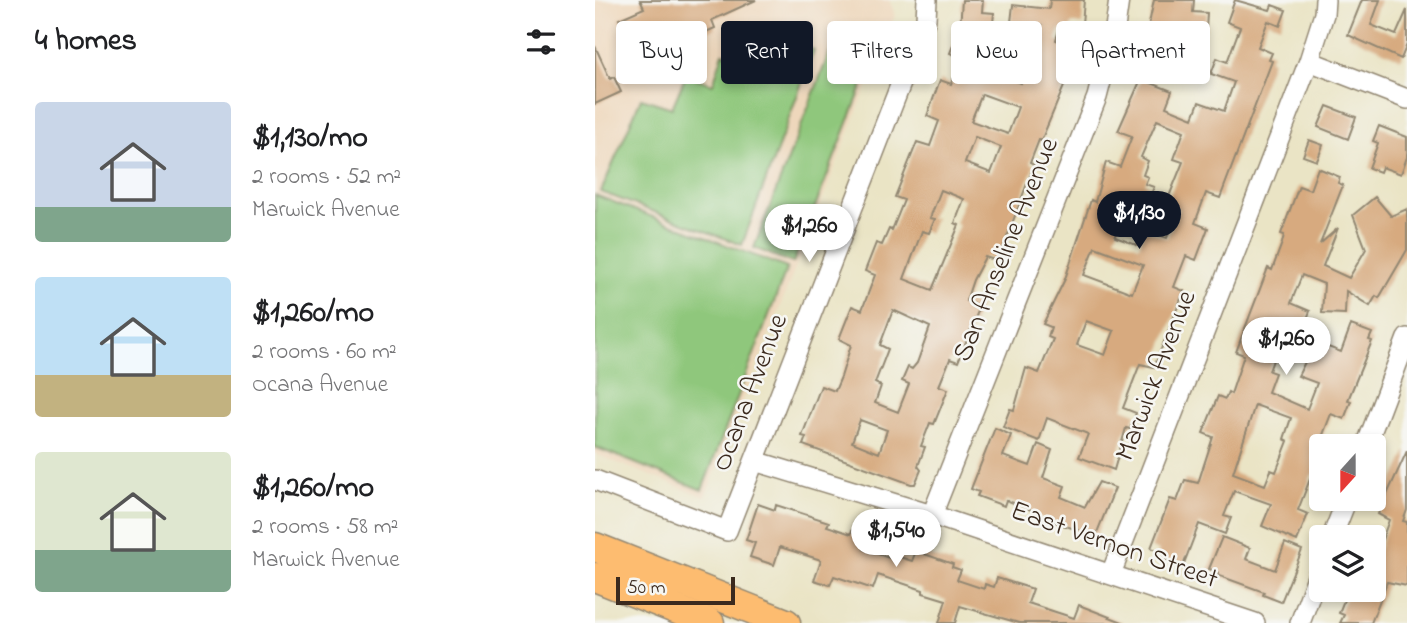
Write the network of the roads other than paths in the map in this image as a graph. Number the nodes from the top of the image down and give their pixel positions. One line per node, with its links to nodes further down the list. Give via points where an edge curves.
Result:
1 (927, 0): 8 (street, Ocana Avenue, via 926,19)
2 (1119, 0): 10 (street, San Anseline Avenue, via 1097,97)
3 (1325, 0): 4 (street, Marwick Avenue)
4 (1309, 61): 5 (street); 13 (street, Marwick Avenue)
5 (1407, 99)
6 (1407, 338): 7 (street)
7 (1371, 434)
8 (755, 460): 9 (street, Ocana Avenue, via 727,531); 10 (street, East Vernon Street)
9 (595, 480)
10 (932, 515): 13 (street, East Vernon Street)
11 (595, 547): 17 (highway)
12 (595, 566): 17 (highway)
13 (1111, 574): 22 (street, East Vernon Street)
14 (595, 577): 19 (highway)
15 (595, 595): 18 (highway)
16 (1309, 599): 23 (street)
17 (747, 617): 20 (highway); 21 (highway)
18 (665, 623)
19 (710, 623)
20 (786, 623)
21 (808, 623)
22 (1255, 623)
23 (1300, 623)

